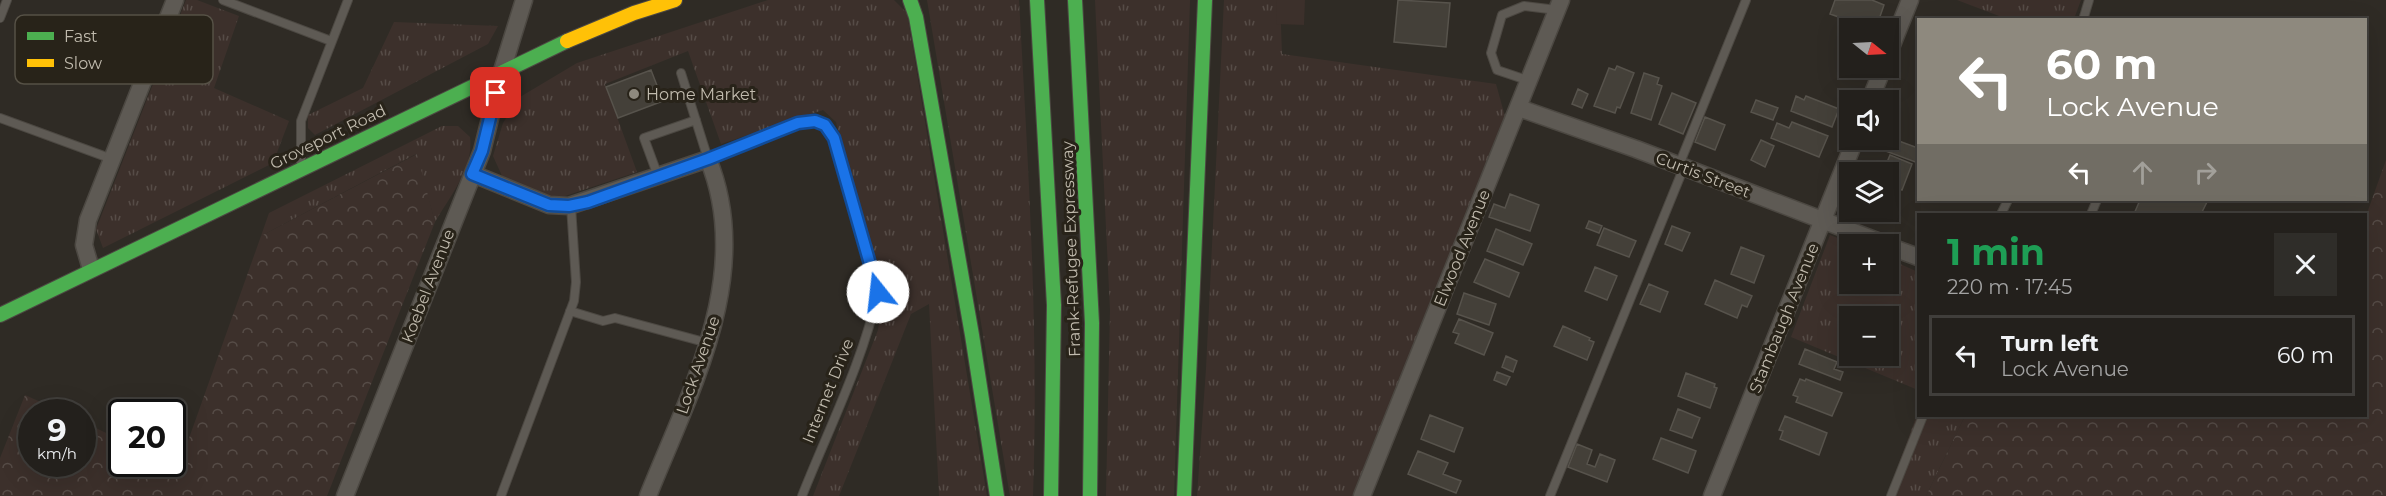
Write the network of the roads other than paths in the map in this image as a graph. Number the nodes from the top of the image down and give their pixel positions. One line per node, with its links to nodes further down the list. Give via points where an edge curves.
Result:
1 (7, 0): 16 (lane)
2 (175, 0): 15 (street)
3 (224, 0): 19 (lane)
4 (348, 0): 19 (lane)
5 (524, 0): 20 (street, Koebel Avenue)
6 (675, 0): 20 (main road, Groveport Road, via 571,39)
7 (910, 0): 48 (main road, via 972,334)
8 (1038, 0): 49 (main road, Frank-Refugee Expressway, via 1054,305)
9 (1075, 0): 50 (main road, Frank-Refugee Expressway, via 1092,323)
10 (1205, 0): 51 (main road)
11 (1746, 0): 30 (lane)
12 (1910, 0): 18 (street)
13 (2089, 0): 17 (lane)
14 (1559, 5): 22 (street, Elwood Avenue); 22 (lane, via 1524,6 1502,15 1491,52 1497,70)
15 (169, 15)
16 (0, 18)
17 (2084, 18)
18 (1899, 27)
19 (332, 41): 31 (lane, via 302,121)
20 (501, 74): 31 (main road, Groveport Road); 32 (street, Koebel Avenue, via 482,151)
21 (681, 74): 26 (lane, Lock Avenue)
22 (1530, 81): 24 (street, Elwood Avenue)
23 (142, 84): 28 (street)
24 (1519, 108): 30 (street, Curtis Street); 52 (street, Elwood Avenue)
25 (0, 118): 28 (lane)
26 (696, 120): 29 (lane, Lock Avenue); 33 (lane, via 644,138)
27 (1851, 150): 35 (street, Stambaugh Avenue)
28 (112, 159): 39 (street, via 85,232 84,245)
29 (708, 159): 33 (street); 42 (street, Lock Avenue, via 719,186 725,246 723,280); 47 (lane, Internet Drive, via 798,123 815,121 825,125 834,138 878,292 860,353)
30 (1681, 166): 35 (street, Curtis Street); 53 (lane)
31 (301, 169): 39 (main road, Groveport Road)
32 (472, 174): 34 (street, via 549,205); 44 (street, Koebel Avenue)
33 (658, 176): 34 (street)
34 (571, 206): 40 (lane, via 576,282)
35 (1822, 220): 36 (street, Curtis Street); 54 (street, Stambaugh Avenue)
36 (1858, 234)
37 (1899, 250): 38 (street, Curtis Street)
38 (1917, 257)
39 (91, 269): 41 (main road, Groveport Road)
40 (570, 311): 42 (lane, via 603,321 615,318); 45 (lane)
41 (0, 315)
42 (708, 343): 46 (street, Lock Avenue)
43 (1923, 417): 55 (lane)
44 (345, 496)
45 (501, 496)
46 (648, 496)
47 (802, 496)
48 (997, 496)
49 (1051, 496)
50 (1090, 496)
51 (1184, 496)
52 (1362, 496)
53 (1550, 496)
54 (1712, 496)
55 (1891, 496)

